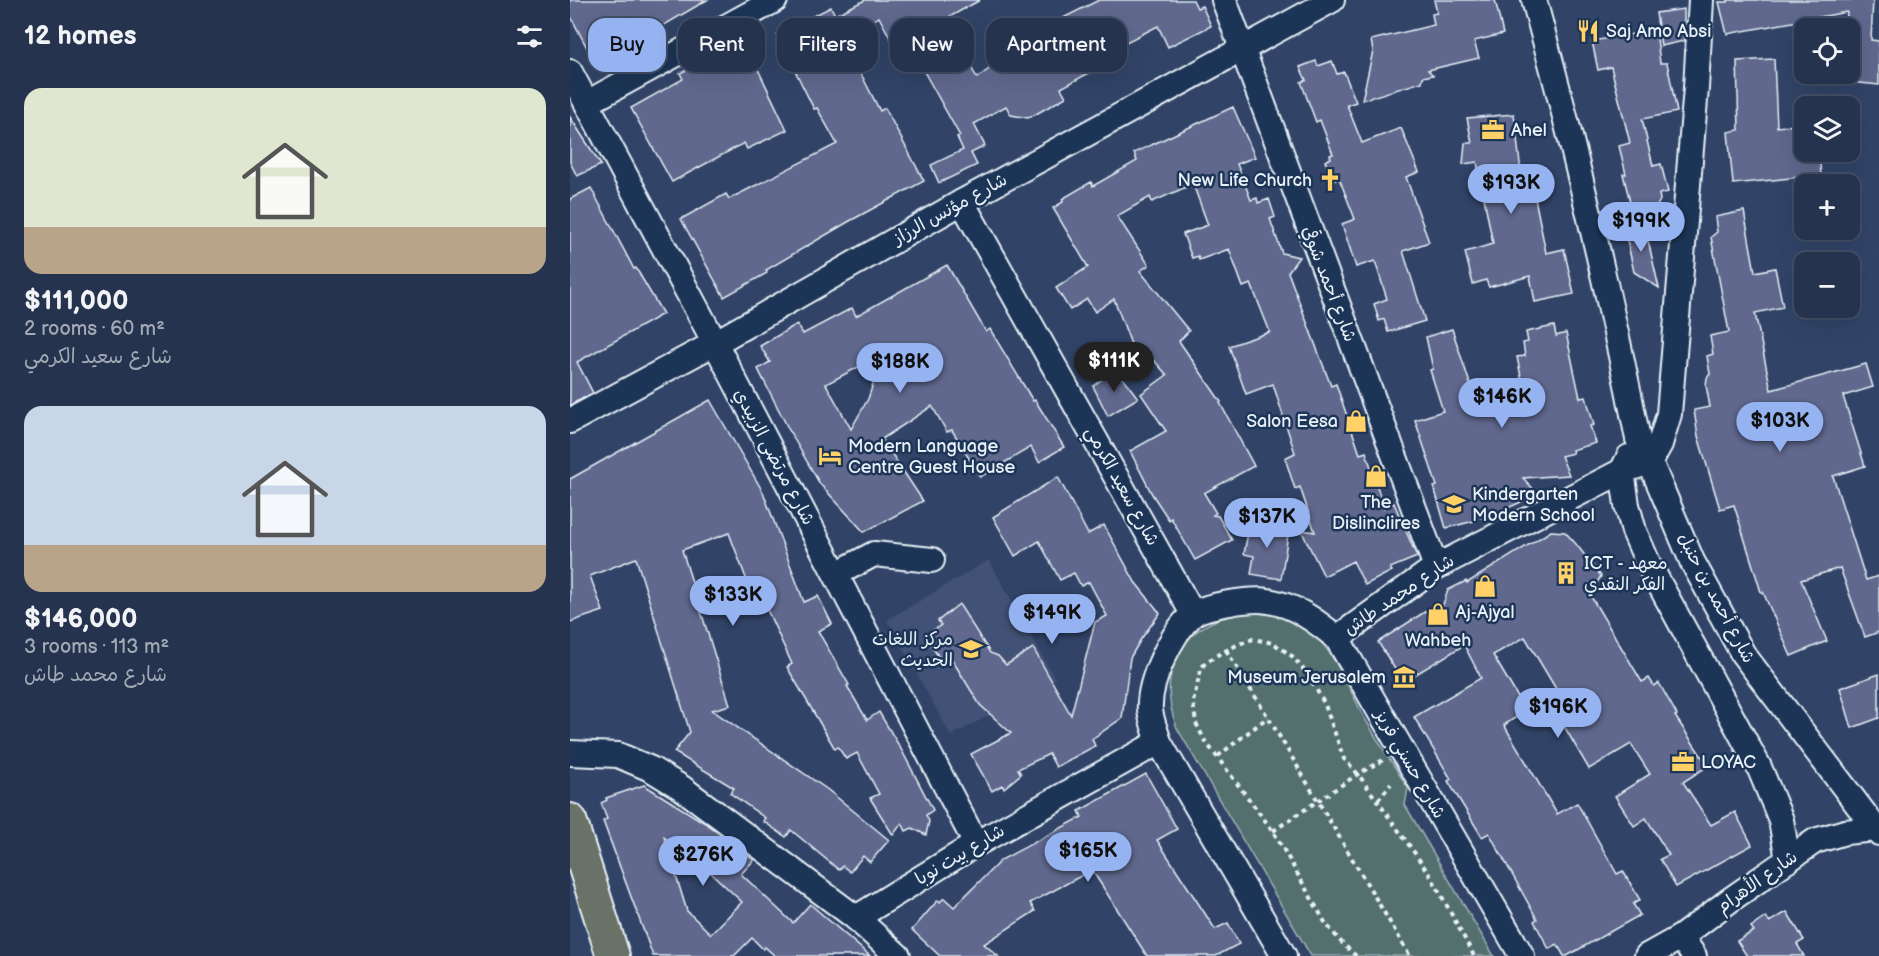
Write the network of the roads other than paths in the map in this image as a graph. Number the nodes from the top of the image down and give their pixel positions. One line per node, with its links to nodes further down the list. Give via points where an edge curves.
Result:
1 (774, 0): 8 (street)
2 (1224, 0): 6 (street, شارع أحمد شوقي)
3 (1332, 0): 6 (street, شارع مؤنس الرزاز)
4 (1534, 0): 12 (street, شارع أحمد بن حنبل, via 1598,253)
5 (1701, 0): 13 (street, via 1669,414)
6 (1242, 49): 9 (street, شارع مؤنس الرزاز); 16 (street, شارع أحمد شوقي)
7 (570, 72): 8 (street, شارع مرتضى الزبيدي)
8 (587, 103): 10 (street, شارع مرتضى الزبيدي)
9 (962, 202): 10 (street, شارع مؤنس الرزاز); 18 (street, شارع سعيد الكرمي)
10 (715, 343): 11 (street, شارع مؤنس الرزاز); 17 (street, شارع مرتضى الزبيدي)
11 (570, 421)
12 (1638, 439): 13 (street, شارع أحمد بن حنبل); 14 (street)
13 (1650, 462): 14 (street, شارع محمد طاش); 20 (street, شارع أحمد بن حنبل, via 1692,561)
14 (1622, 471): 16 (street, شارع محمد طاش); 21 (street, via 1634,531)
15 (932, 560): 17 (street, via 874,554)
16 (1436, 567): 19 (street, شارع محمد طاش)
17 (836, 574): 26 (street, شارع مرتضى الزبيدي)
18 (1193, 614): 19 (street, شارع حسني فريز, via 1229,602 1267,600 1293,607); 22 (street, via 1155,675 1150,710)
19 (1336, 638): 33 (street, شارع حسني فريز)
20 (1743, 654): 21 (street); 25 (street, شارع أحمد بن حنبل)
21 (1708, 673): 27 (street, via 1759,767 1781,820)
22 (1159, 742): 26 (street, شارع بيت نوبا); 32 (street)
23 (570, 753): 28 (street, via 618,755 651,769)
24 (570, 820): 30 (main road)
25 (1877, 831): 27 (street, شارع الأهرام, via 1845,831 1815,841)
26 (976, 844): 28 (street, شارع بيت نوبا)
27 (1788, 860): 29 (street, شارع الأهرام, via 1730,900)
28 (856, 918): 31 (street)
29 (1688, 947): 34 (street, شارع الأهرام)
30 (613, 956)
31 (898, 956)
32 (1284, 956)
33 (1522, 956)
34 (1647, 956)

